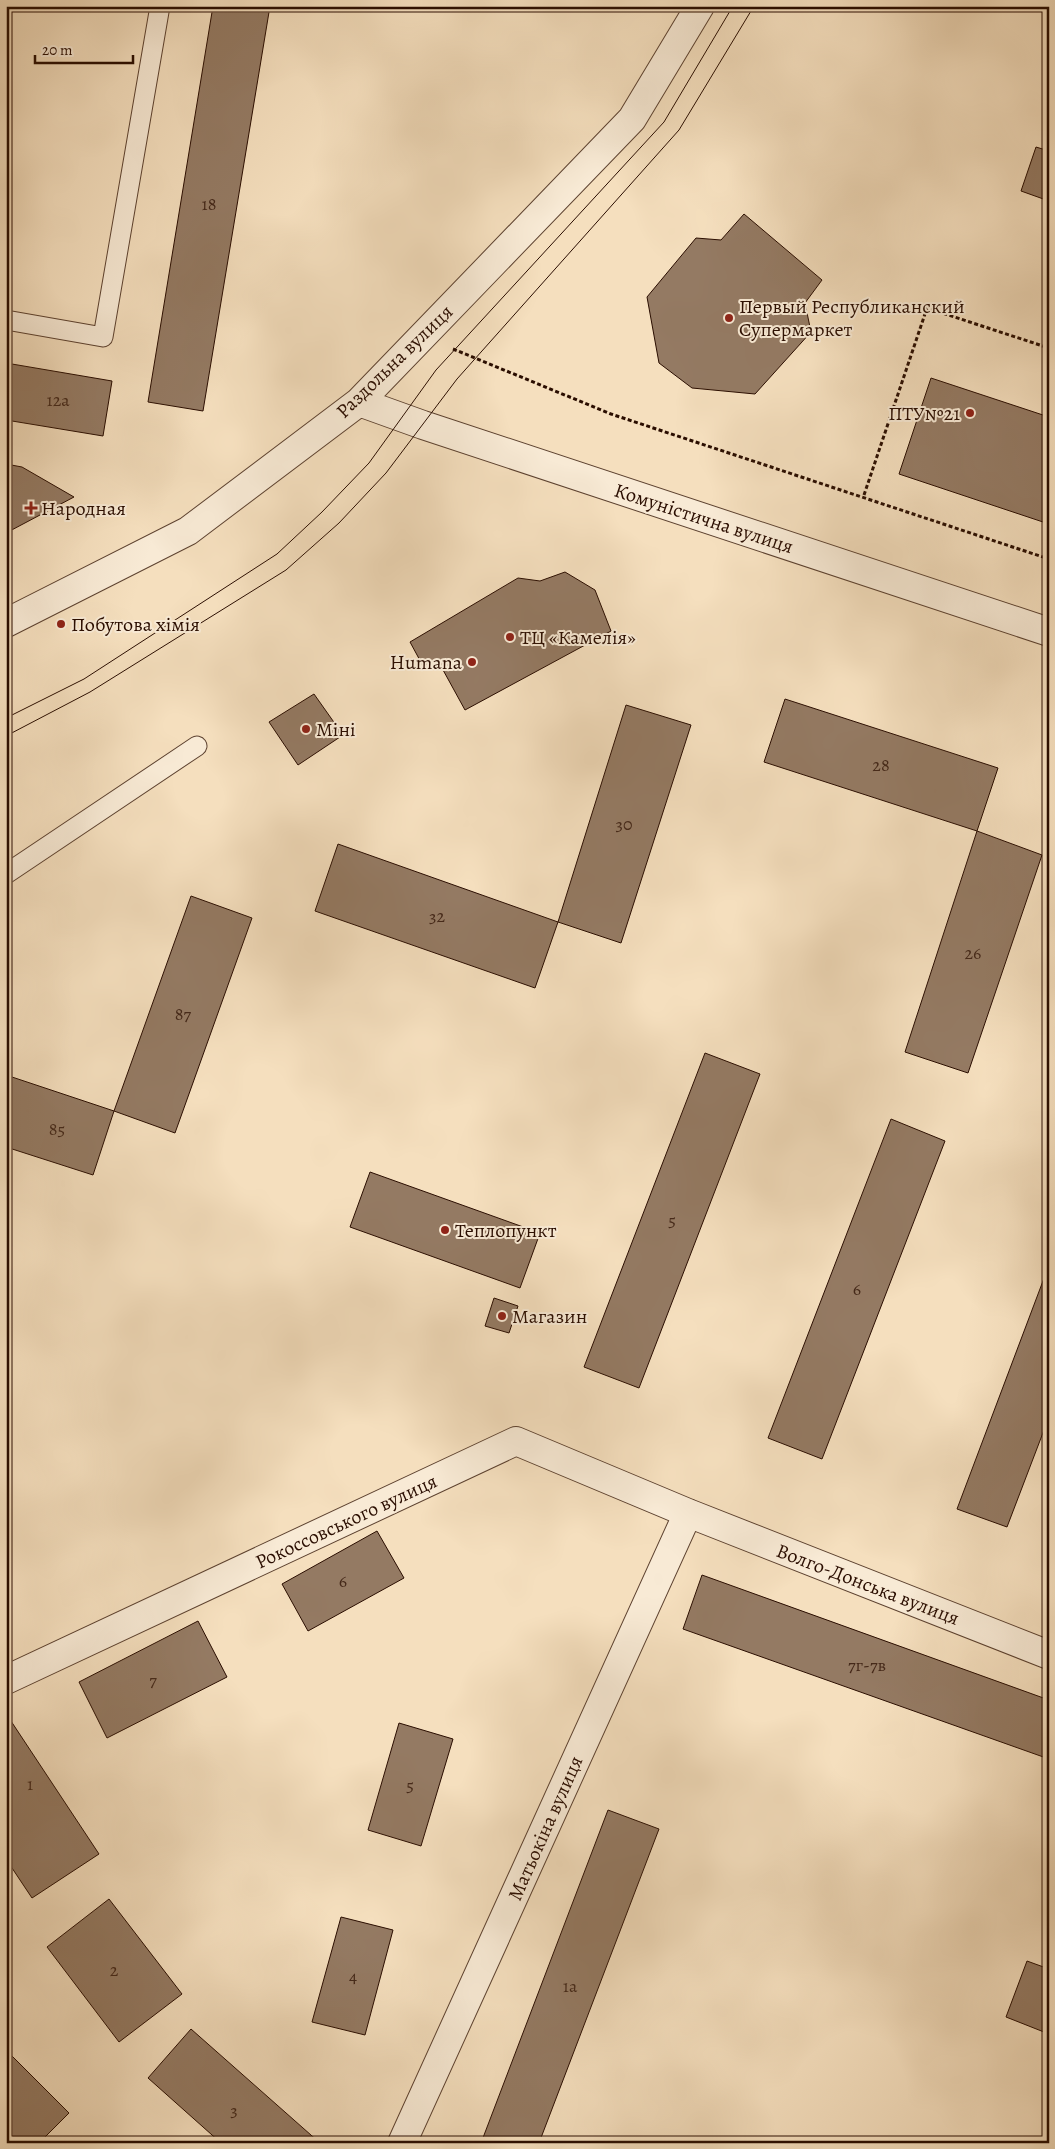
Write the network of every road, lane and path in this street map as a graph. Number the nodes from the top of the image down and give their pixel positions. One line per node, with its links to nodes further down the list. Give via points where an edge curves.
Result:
1 (160, 6): 3 (lane, via 103,336)
2 (700, 6): 4 (street, Раздольна вулиця, via 632,119)
3 (6, 320)
4 (423, 336): 6 (street, Раздольна вулиця); 8 (path, via 611,414)
5 (1049, 348): 7 (path, via 927,308)
6 (359, 402): 9 (street, Раздольна вулиця, via 188,531); 10 (street, Комуністична вулиця)
7 (864, 495)
8 (1049, 559)
9 (6, 622)
10 (1049, 632)
11 (197, 746): 12 (lane)
12 (6, 874)
13 (688, 1513): 14 (street, Волго-Донська вулиця); 15 (street, Рокоссовського вулиця, via 516,1441); 16 (street, Матьокіна вулиця)
14 (1049, 1655)
15 (6, 1680)
16 (402, 2143)

